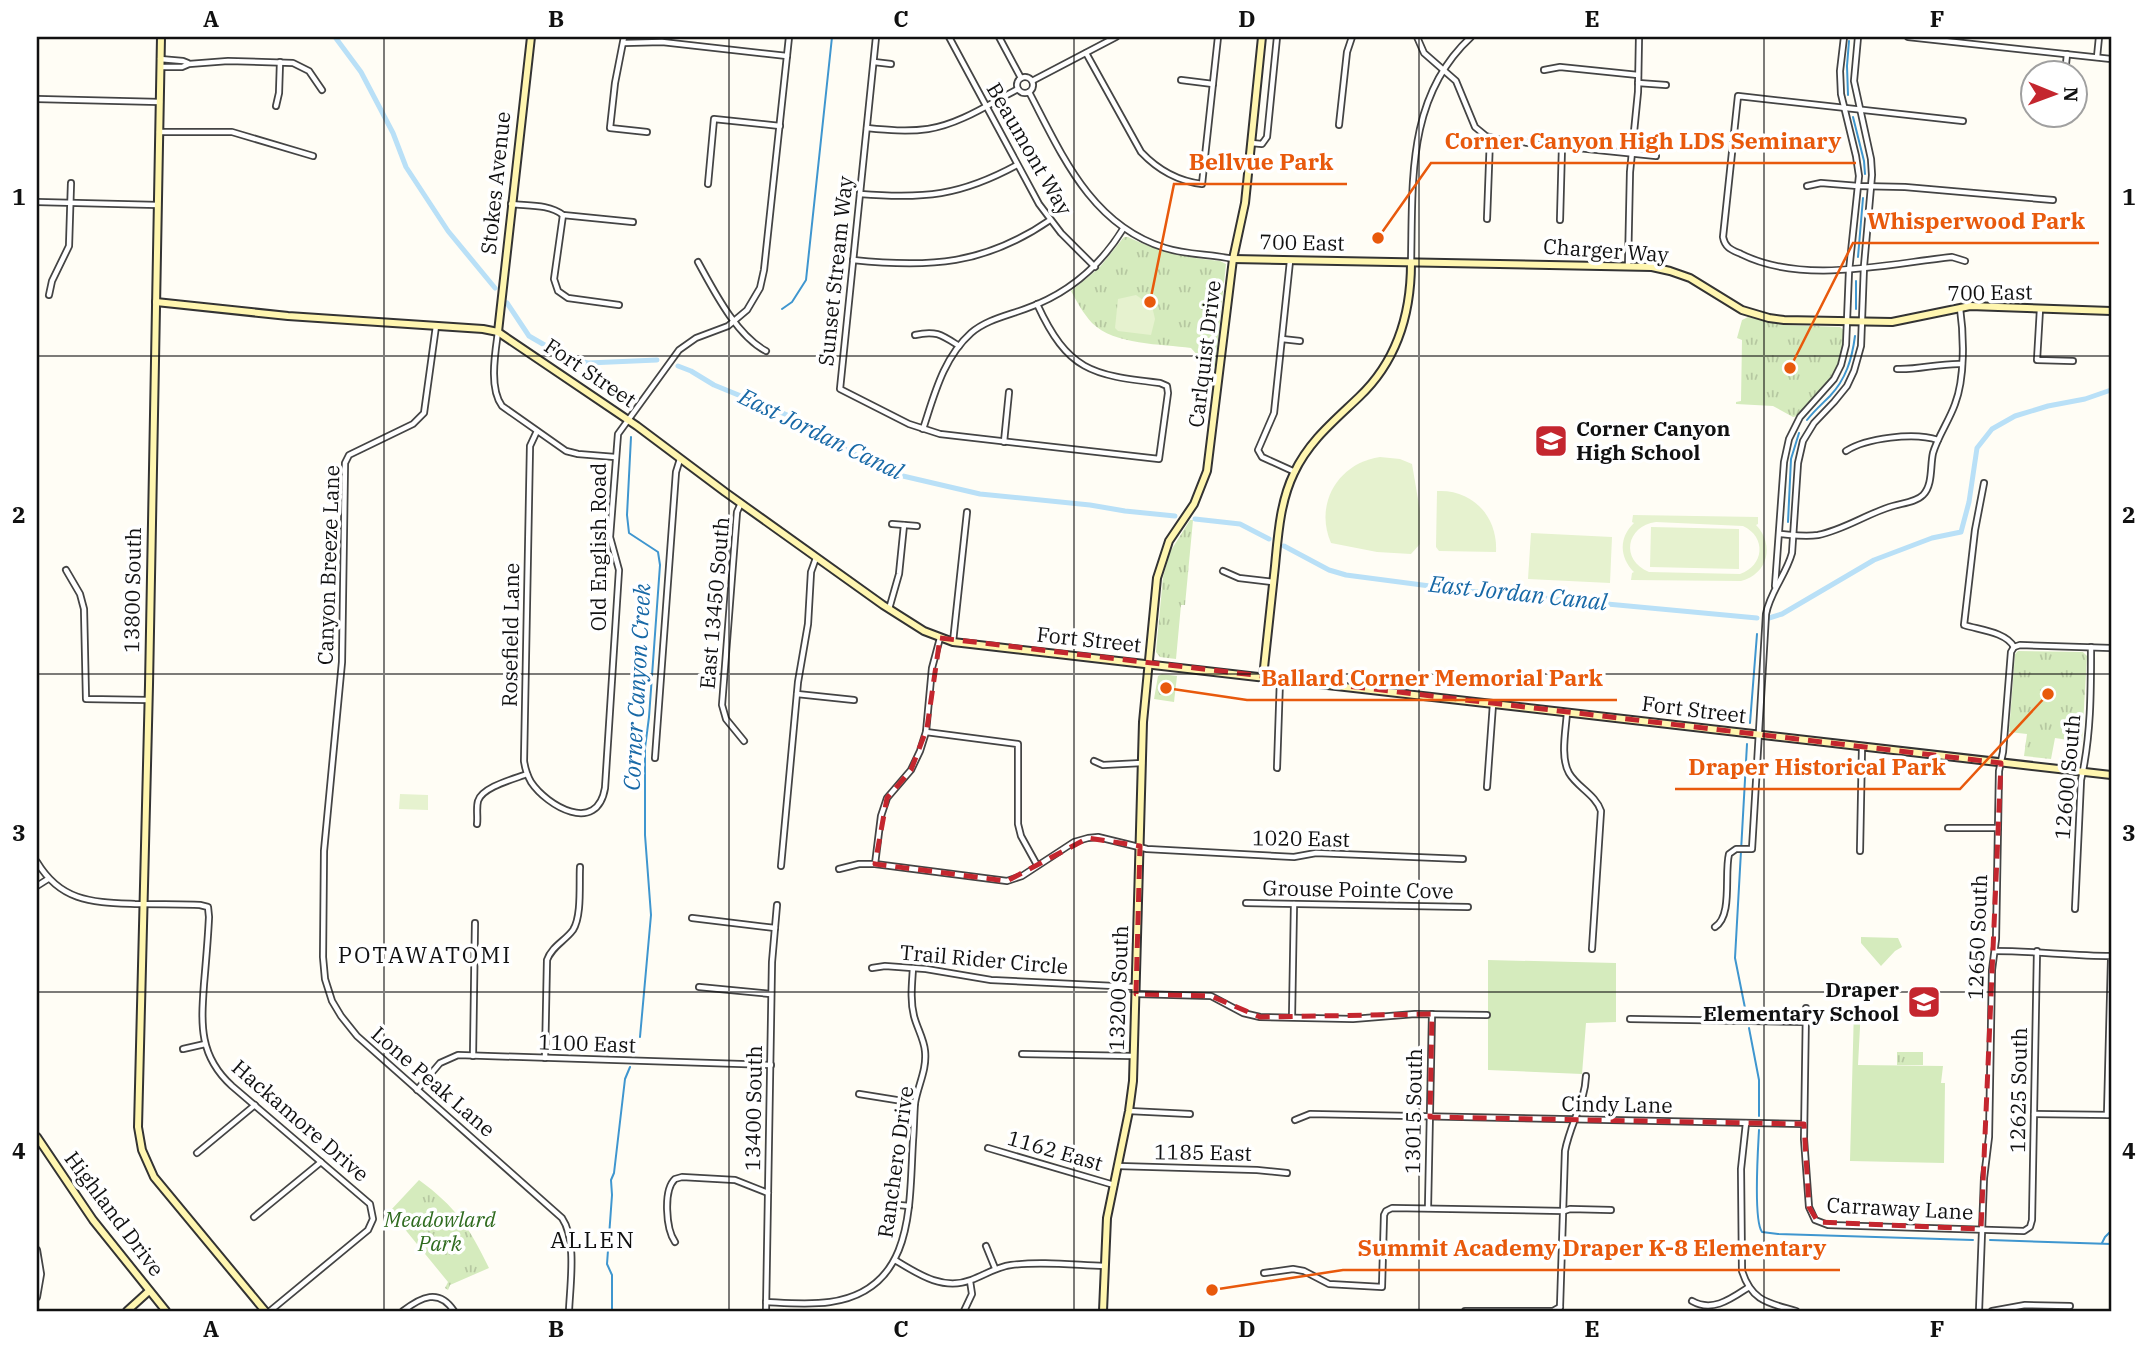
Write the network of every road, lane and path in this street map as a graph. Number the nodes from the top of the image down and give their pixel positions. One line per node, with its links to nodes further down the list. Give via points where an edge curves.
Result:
1 (161, 37): 28 (street, 13800 South)
2 (531, 37): 70 (street, Stokes Avenue)
3 (789, 37): 22 (street, Old English Road)
4 (876, 37): 27 (street, Sunset Stream Way)
5 (949, 37): 45 (street, Beaumont Way)
6 (999, 37): 33 (street)
7 (1116, 37): 20 (street)
8 (1218, 37): 37 (street)
9 (1262, 37): 55 (street, Carlquist Drive)
10 (1277, 37): 55 (street, via 1267,137 1262,144)
11 (1352, 37): 49 (street)
12 (1417, 37): 31 (street, via 1424,53)
13 (1471, 37): 31 (street)
14 (1639, 37): 32 (street)
15 (1844, 37): 46 (street, via 1840,71)
16 (1858, 37): 47 (street, via 1854,73)
17 (1908, 37): 21 (street)
18 (2099, 37): 23 (street)
19 (624, 40): 22 (street); 53 (street, via 610,128)
20 (1086, 53): 35 (street); 37 (street, via 1141,152 1183,181 1202,184)
21 (2067, 54): 23 (street); 25 (street)
22 (787, 56): 50 (street, Old English Road)
23 (2097, 57): 24 (street)
24 (2111, 59)
25 (2066, 60)
26 (280, 62): 28 (street); 40 (street, via 304,68); 44 (street)
27 (874, 62): 29 (street); 51 (street, Sunset Stream Way)
28 (160, 63): 43 (street, 13800 South)
29 (891, 64)
30 (1544, 70): 32 (street, via 1560,66)
31 (1443, 71): 54 (street, via 1456,82 1475,127); 83 (street, via 1424,111 1415,149)
32 (1638, 75): 36 (street)
33 (1021, 78): 35 (street); 39 (street)
34 (1181, 80): 37 (street)
35 (1032, 81): 41 (street)
36 (1638, 82): 38 (street); 57 (street)
37 (1213, 84)
38 (1666, 85)
39 (1018, 89): 41 (street); 45 (street)
40 (322, 90)
41 (1029, 92): 77 (street, via 1076,179 1092,201)
42 (37, 99): 43 (street)
43 (160, 102): 52 (street, 13800 South)
44 (276, 106)
45 (986, 106): 51 (street, via 927,129); 60 (street, Beaumont Way)
46 (1844, 107): 47 (street); 64 (street, via 1858,164); 87 (street, via 1738,96 1723,237 1729,249 1763,264)
47 (1859, 108): 48 (street); 65 (street, via 1871,159)
48 (1963, 121)
49 (1339, 125)
50 (780, 126): 62 (street, via 714,119); 95 (street, Old English Road, via 762,282)
51 (867, 128): 66 (street, Sunset Stream Way)
52 (159, 132): 58 (street, via 232,132); 71 (street, 13800 South)
53 (647, 132)
54 (1490, 138): 56 (street); 73 (street)
55 (1251, 143): 78 (street, Carlquist Drive, via 1244,211)
56 (1562, 146): 57 (street); 75 (street)
57 (1631, 154): 59 (street); 84 (street)
58 (313, 156)
59 (1656, 156)
60 (1017, 165): 66 (street, via 982,183 937,195); 74 (street, Beaumont Way)
61 (71, 183): 69 (street)
62 (708, 184)
63 (1807, 186): 64 (street)
64 (1858, 186): 65 (street); 87 (street)
65 (1871, 187): 67 (street); 86 (street)
66 (860, 194): 79 (street, Sunset Stream Way)
67 (2053, 200)
68 (37, 202): 69 (street)
69 (71, 203): 71 (street); 88 (street, via 69,246)
70 (511, 204): 72 (street); 100 (street, Stokes Avenue)
71 (158, 205): 89 (street, 13800 South)
72 (563, 215): 76 (street); 91 (street, via 556,288 568,298)
73 (1487, 219)
74 (1050, 220): 79 (street, via 1003,247 951,261 906,265); 85 (street, Beaumont Way)
75 (1560, 220)
76 (633, 222)
77 (1124, 229): 78 (street, via 1167,249); 85 (street)
78 (1233, 258): 80 (street, 700 East); 138 (street, Carlquist Drive, via 1207,471 1160,565)
79 (853, 260): 111 (street, Sunset Stream Way, via 840,389)
80 (1290, 261): 83 (street, 700 East); 102 (street)
81 (1965, 261): 86 (street, via 1952,257)
82 (698, 262): 95 (street)
83 (1411, 262): 84 (street, Charger Way); 118 (street, via 1408,310 1387,362 1364,393 1321,432)
84 (1628, 266): 96 (street, Charger Way, via 1684,275 1742,310 1762,316)
85 (1095, 267): 90 (street, via 1067,290)
86 (1864, 268): 87 (street); 97 (street)
87 (1849, 271): 96 (street)
88 (48, 295)
89 (156, 302): 99 (street, Fort Street); 142 (street, 13800 South)
90 (1037, 304): 104 (street, via 985,323); 114 (street, Sunset Stream Way, via 1055,339 1081,363 1109,376 1167,386 1158,459)
91 (618, 305)
92 (1960, 307): 93 (street, 700 East); 98 (street, 700 East, via 1902,321); 107 (street)
93 (2040, 309): 94 (street, 700 East); 106 (street, via 2038,360)
94 (2111, 311)
95 (735, 321): 105 (street, via 751,342); 110 (street, Old English Road, via 679,350)
96 (1848, 322): 97 (street, Charger Way); 125 (street, via 1838,373 1800,418 1789,439)
97 (1862, 323): 98 (street, Charger Way); 126 (street, via 1851,378 1803,441)
98 (1871, 323)
99 (436, 326): 100 (street, Fort Street); 163 (street, Canyon Breeze Lane, via 424,414 349,455 345,463 342,663)
100 (498, 332): 110 (street, Fort Street); 112 (street, via 496,397)
101 (915, 335): 104 (street, via 939,334)
102 (1282, 339): 103 (street); 118 (street, via 1272,418 1258,452)
103 (1300, 341)
104 (959, 346): 111 (street, via 940,378)
105 (766, 351)
106 (2073, 361)
107 (1962, 364): 108 (street); 113 (street, via 1956,403)
108 (1896, 369)
109 (1009, 392): 114 (street)
110 (627, 419): 116 (street, Old English Road, via 617,438); 117 (street, Fort Street)
111 (923, 429): 114 (street, Sunset Stream Way)
112 (537, 431): 116 (street, via 572,453); 156 (street, Rosefield Lane, via 530,446)
113 (1937, 440): 115 (street, via 1906,436); 126 (street, via 1929,486 1921,497 1827,533)
114 (1004, 442)
115 (1846, 451)
116 (615, 457): 156 (street, Old English Road, via 610,537 619,570 603,798 588,812 569,812 535,787)
117 (680, 458): 120 (street, Fort Street); 150 (street)
118 (1295, 472): 130 (street, via 1283,507)
119 (1984, 483): 135 (street, via 1964,625 2003,636)
120 (741, 503): 127 (street, Fort Street); 148 (street, East 13450 South, via 722,705 726,719)
121 (967, 512): 134 (street)
122 (892, 524): 123 (street)
123 (904, 525): 124 (street); 132 (street, via 899,574)
124 (917, 526)
125 (1780, 534): 126 (street); 131 (street)
126 (1794, 535): 131 (street, via 1790,561)
127 (816, 557): 132 (street, Fort Street); 141 (street)
128 (66, 570): 142 (street, via 85,609 86,699)
129 (1223, 571): 130 (street)
130 (1273, 582): 139 (street)
131 (1774, 590): 147 (street, via 1766,614)
132 (889, 609): 133 (street, Fort Street)
133 (940, 638): 134 (street, Fort Street); 146 (street)
134 (953, 642): 138 (street, Fort Street)
135 (2014, 647): 136 (street); 153 (street, 12650 South)
136 (2091, 647): 137 (street); 155 (street, 12600 South)
137 (2111, 648)
138 (1148, 664): 139 (street, Fort Street); 152 (street, 13200 South)
139 (1263, 677): 140 (street, Fort Street)
140 (1280, 680): 144 (street, Fort Street); 154 (street)
141 (797, 694): 143 (street); 169 (street)
142 (148, 700): 175 (street, 13800 South)
143 (853, 700)
144 (1493, 704): 145 (street, Fort Street); 158 (street)
145 (1567, 712): 147 (street, Fort Street); 184 (street, via 1566,766 1601,811)
146 (926, 732): 167 (street, via 911,770 887,798); 168 (street, via 1018,744 1018,824)
147 (1758, 736): 149 (street, Fort Street); 182 (street, via 1750,849 1732,850 1728,856 1725,911)
148 (744, 741)
149 (1862, 747): 153 (street, Fort Street); 164 (street)
150 (655, 758)
151 (1094, 761): 152 (street, via 1103,765)
152 (1142, 763): 162 (street, 13200 South)
153 (2001, 763): 155 (street, Fort Street); 161 (street, 12650 South)
154 (1278, 768)
155 (2083, 772): 157 (street, Fort Street); 179 (street, 12600 South)
156 (527, 774): 159 (street, via 483,792)
157 (2111, 775)
158 (1487, 787)
159 (477, 824)
160 (1948, 828): 161 (street)
161 (1998, 828): 185 (street, 12650 South)
162 (1140, 847): 165 (street, 1020 East, via 1294,857 1316,853); 168 (street, 1020 East, via 1088,838); 191 (street, 13200 South)
163 (324, 851): 207 (street, Lone Peak Lane, via 323,957 330,993 351,1030)
164 (1860, 851)
165 (1463, 859)
166 (37, 862): 172 (street)
167 (875, 864): 168 (street, 1020 East, via 1007,881); 171 (street, 1020 East)
168 (1037, 865)
169 (781, 866)
170 (580, 867): 204 (street, via 577,921 547,960)
171 (839, 869)
172 (48, 879): 173 (street); 175 (street, via 84,900)
173 (37, 886)
174 (1246, 903): 176 (street, Grouse Pointe Cove)
175 (142, 904): 199 (street, Hackamore Drive, via 208,907 202,1019); 254 (street, 13800 South, via 140,1144 158,1182)
176 (1294, 904): 178 (street, Grouse Pointe Cove); 196 (street)
177 (777, 905): 183 (street, 13400 South)
178 (1468, 907)
179 (2075, 909)
180 (692, 918): 183 (street)
181 (475, 923): 202 (street)
182 (1714, 927)
183 (775, 928): 192 (street, 13400 South)
184 (1592, 949)
185 (1994, 951): 186 (street); 235 (street, 12650 South)
186 (2037, 951): 187 (street); 213 (street, 12625 South)
187 (2111, 957): 214 (street)
188 (872, 968): 189 (street, Trail Rider Circle)
189 (913, 968): 191 (street, Trail Rider Circle, via 991,981); 209 (street, Ranchero Drive, via 912,1002 926,1060)
190 (699, 987): 192 (street)
191 (1136, 991): 196 (street, Trail Rider Circle, via 1211,996 1248,1015); 203 (street, 13200 South)
192 (772, 994): 205 (street, 13400 South)
193 (1807, 1008): 198 (street, Carraway Lane)
194 (1432, 1014): 195 (street, Trail Rider Circle); 196 (street, Trail Rider Circle); 215 (street, 13015 South)
195 (1487, 1015)
196 (1292, 1017)
197 (1630, 1019): 198 (street)
198 (1806, 1022): 219 (street, Carraway Lane)
199 (205, 1044): 200 (street); 210 (street, Hackamore Drive, via 220,1073)
200 (183, 1049)
201 (1022, 1054): 203 (street)
202 (472, 1056): 204 (street, 1100 East); 207 (street, 1100 East, via 445,1059)
203 (1134, 1056): 211 (street, 13200 South)
204 (545, 1058): 205 (street, 1100 East)
205 (771, 1065): 227 (street, 13400 South)
206 (1586, 1076): 217 (street)
207 (418, 1090): 257 (street, Lone Peak Lane, via 562,1218 570,1240)
208 (859, 1094): 209 (street)
209 (915, 1103): 229 (street, Ranchero Drive)
210 (255, 1105): 222 (street); 223 (street, Hackamore Drive)
211 (1129, 1111): 212 (street); 224 (street, 13200 South)
212 (1190, 1114)
213 (2034, 1114): 214 (street); 234 (street, 12625 South, via 2032,1220)
214 (2109, 1115)
215 (1430, 1117): 216 (street, Cindy Lane, via 1310,1114); 217 (street, Cindy Lane); 230 (street, 13015 South)
216 (1295, 1120)
217 (1575, 1120): 218 (street, Cindy Lane); 232 (street, via 1565,1151)
218 (1746, 1123): 219 (street, Cindy Lane); 244 (street, via 1741,1256)
219 (1804, 1124): 235 (street, Carraway Lane, via 1809,1207 1818,1222)
220 (37, 1136): 245 (street, Highland Drive, via 80,1202)
221 (988, 1148): 226 (street, 1162 East)
222 (197, 1153)
223 (321, 1162): 233 (street); 254 (street, Hackamore Drive, via 368,1202 373,1223)
224 (1118, 1166): 225 (street, 1185 East); 226 (street, 13200 South)
225 (1287, 1173)
226 (1114, 1185): 240 (street, 13200 South)
227 (768, 1193): 236 (street, via 735,1180 676,1179 669,1188 668,1226); 248 (street, 13400 South)
228 (889, 1205): 229 (street)
229 (909, 1206): 239 (street, Ranchero Drive)
230 (1428, 1208): 232 (street); 242 (street, via 1392,1208 1385,1213 1382,1287 1329,1284 1293,1269)
231 (1611, 1209): 232 (street)
232 (1564, 1211): 250 (street)
233 (254, 1217)
234 (2028, 1228): 235 (street, Carraway Lane)
235 (1981, 1229): 264 (street, 12650 South)
236 (676, 1242)
237 (986, 1246): 241 (street)
238 (37, 1250): 246 (street, via 41,1273)
239 (895, 1260): 243 (street, via 938,1282); 248 (street, Ranchero Drive, via 873,1284 846,1298 827,1303)
240 (1104, 1266): 241 (street); 260 (street, 13200 South)
241 (995, 1268): 243 (street)
242 (1264, 1273)
243 (970, 1281): 259 (street, via 972,1294)
244 (1749, 1287): 251 (street); 263 (street, via 1765,1302)
245 (149, 1291): 252 (street, Highland Drive); 253 (street)
246 (37, 1297)
247 (1692, 1301): 251 (street)
248 (766, 1302): 258 (street, 13400 South)
249 (2070, 1306): 265 (street, via 2025,1305)
250 (1560, 1307): 261 (street, via 1550,1311); 262 (street)
251 (1708, 1309)
252 (162, 1310)
253 (127, 1311)
254 (268, 1311)
255 (403, 1311): 256 (street, via 428,1297 442,1299)
256 (454, 1311)
257 (569, 1311)
258 (766, 1311)
259 (964, 1311)
260 (1103, 1311)
261 (1465, 1311)
262 (1566, 1311)
263 (1796, 1311)
264 (1979, 1311)
265 (1992, 1311)

